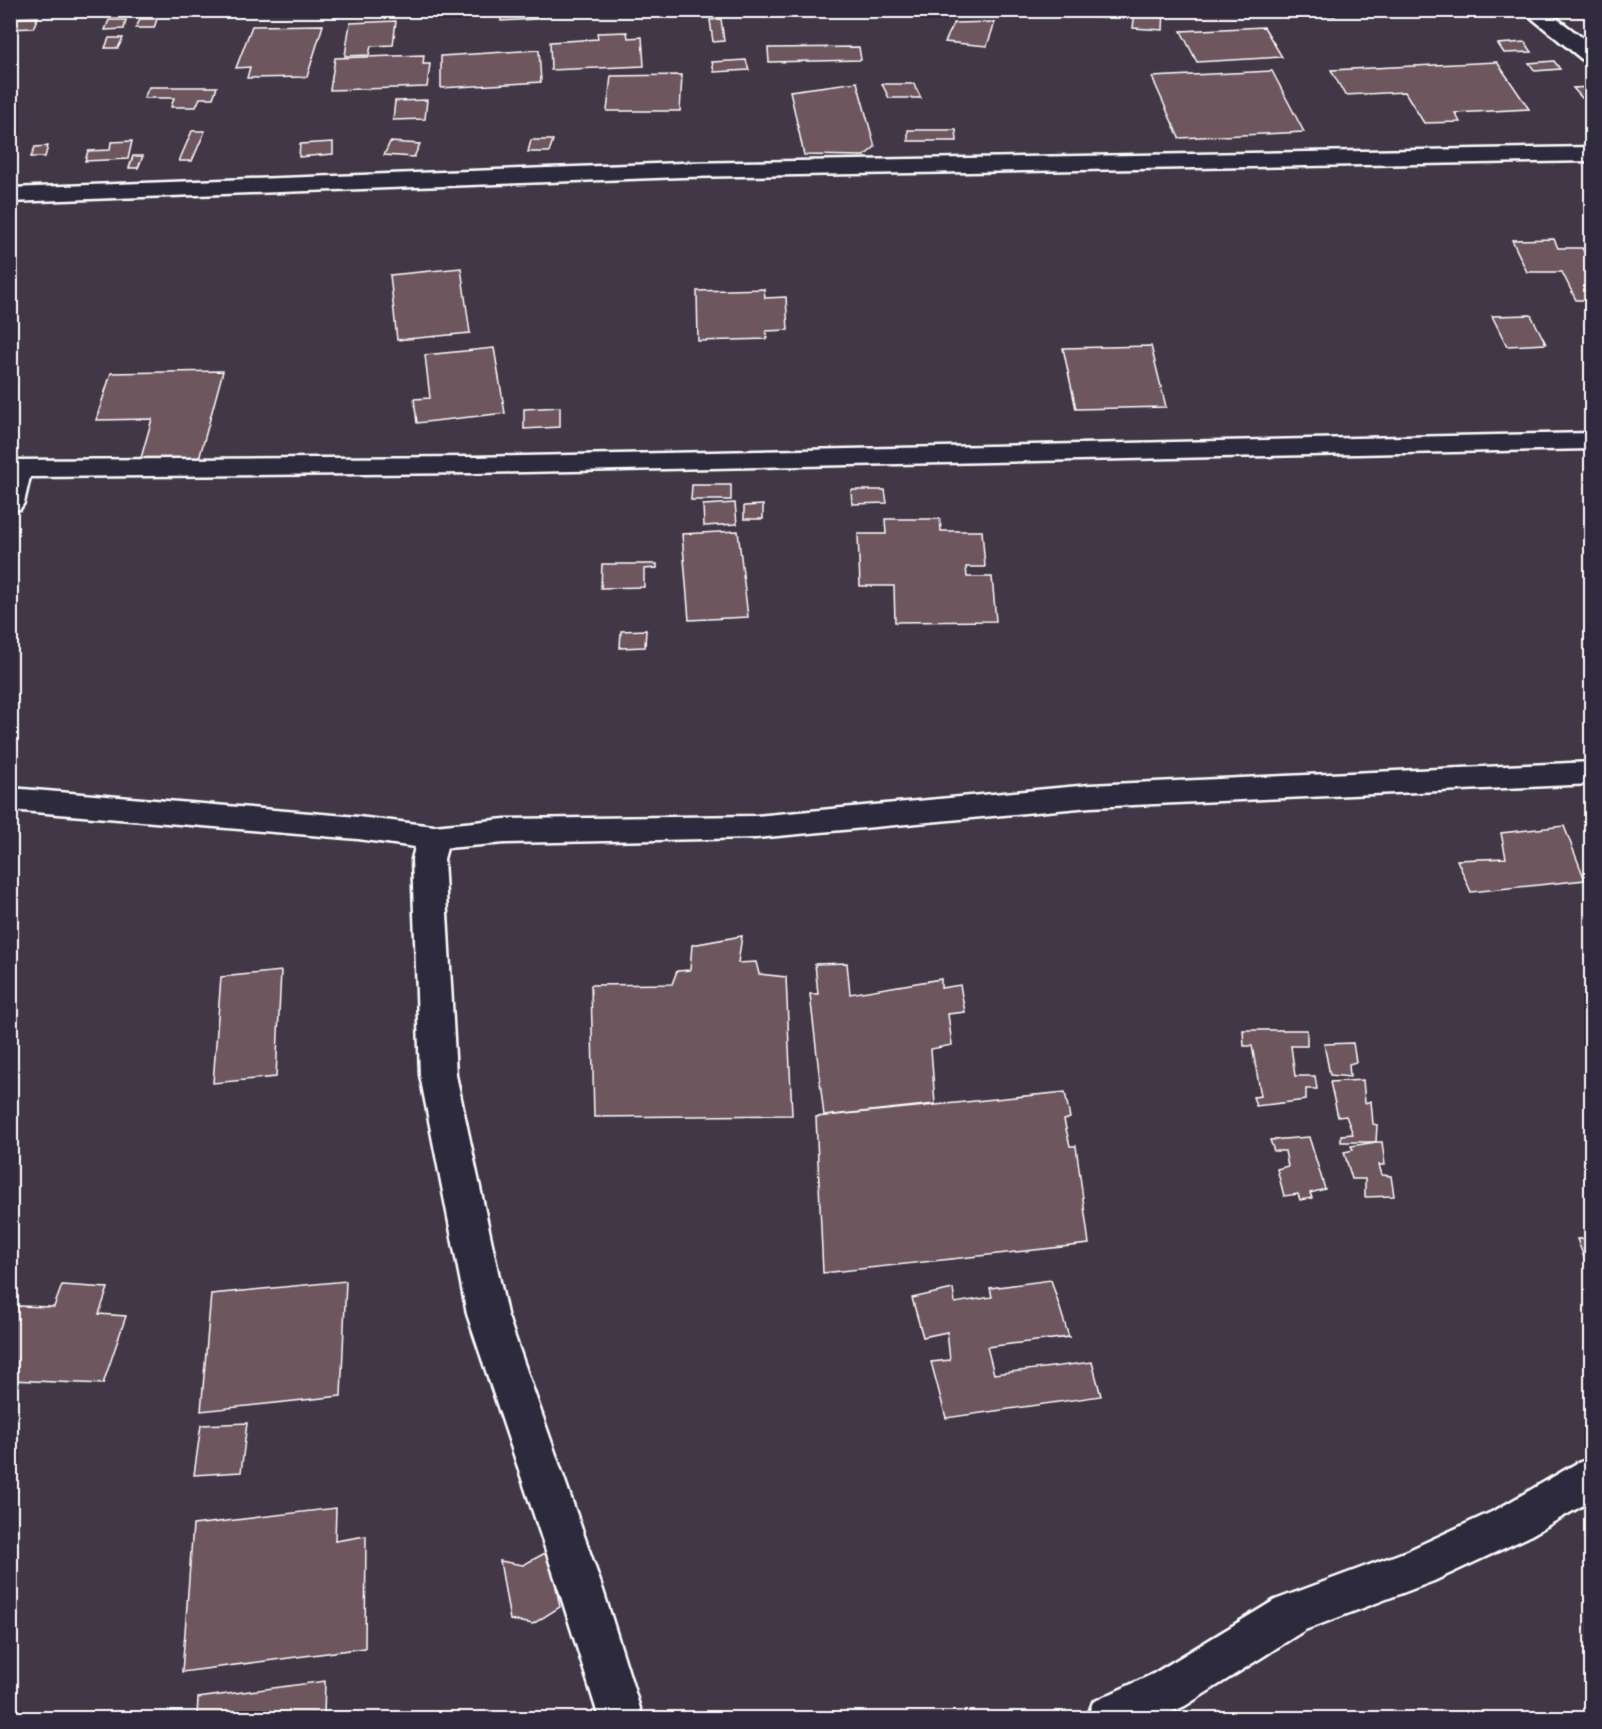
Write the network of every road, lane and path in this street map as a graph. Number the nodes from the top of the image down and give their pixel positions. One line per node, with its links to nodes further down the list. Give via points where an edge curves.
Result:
1 (1534, 11): 2 (street)
2 (1592, 56)
3 (1592, 154): 4 (street, via 682,170)
4 (10, 195)
5 (1592, 441): 6 (street, via 486,465)
6 (14, 468): 7 (street)
7 (10, 503)
8 (1592, 773): 10 (street, via 1090,796 756,827 505,831)
9 (10, 800): 10 (street, via 358,828)
10 (434, 838): 12 (street, via 428,859 438,1075 487,1314)
11 (1592, 1477): 13 (street, via 1511,1524 1419,1567 1291,1614 1169,1690)
12 (621, 1719)
13 (1109, 1719)

